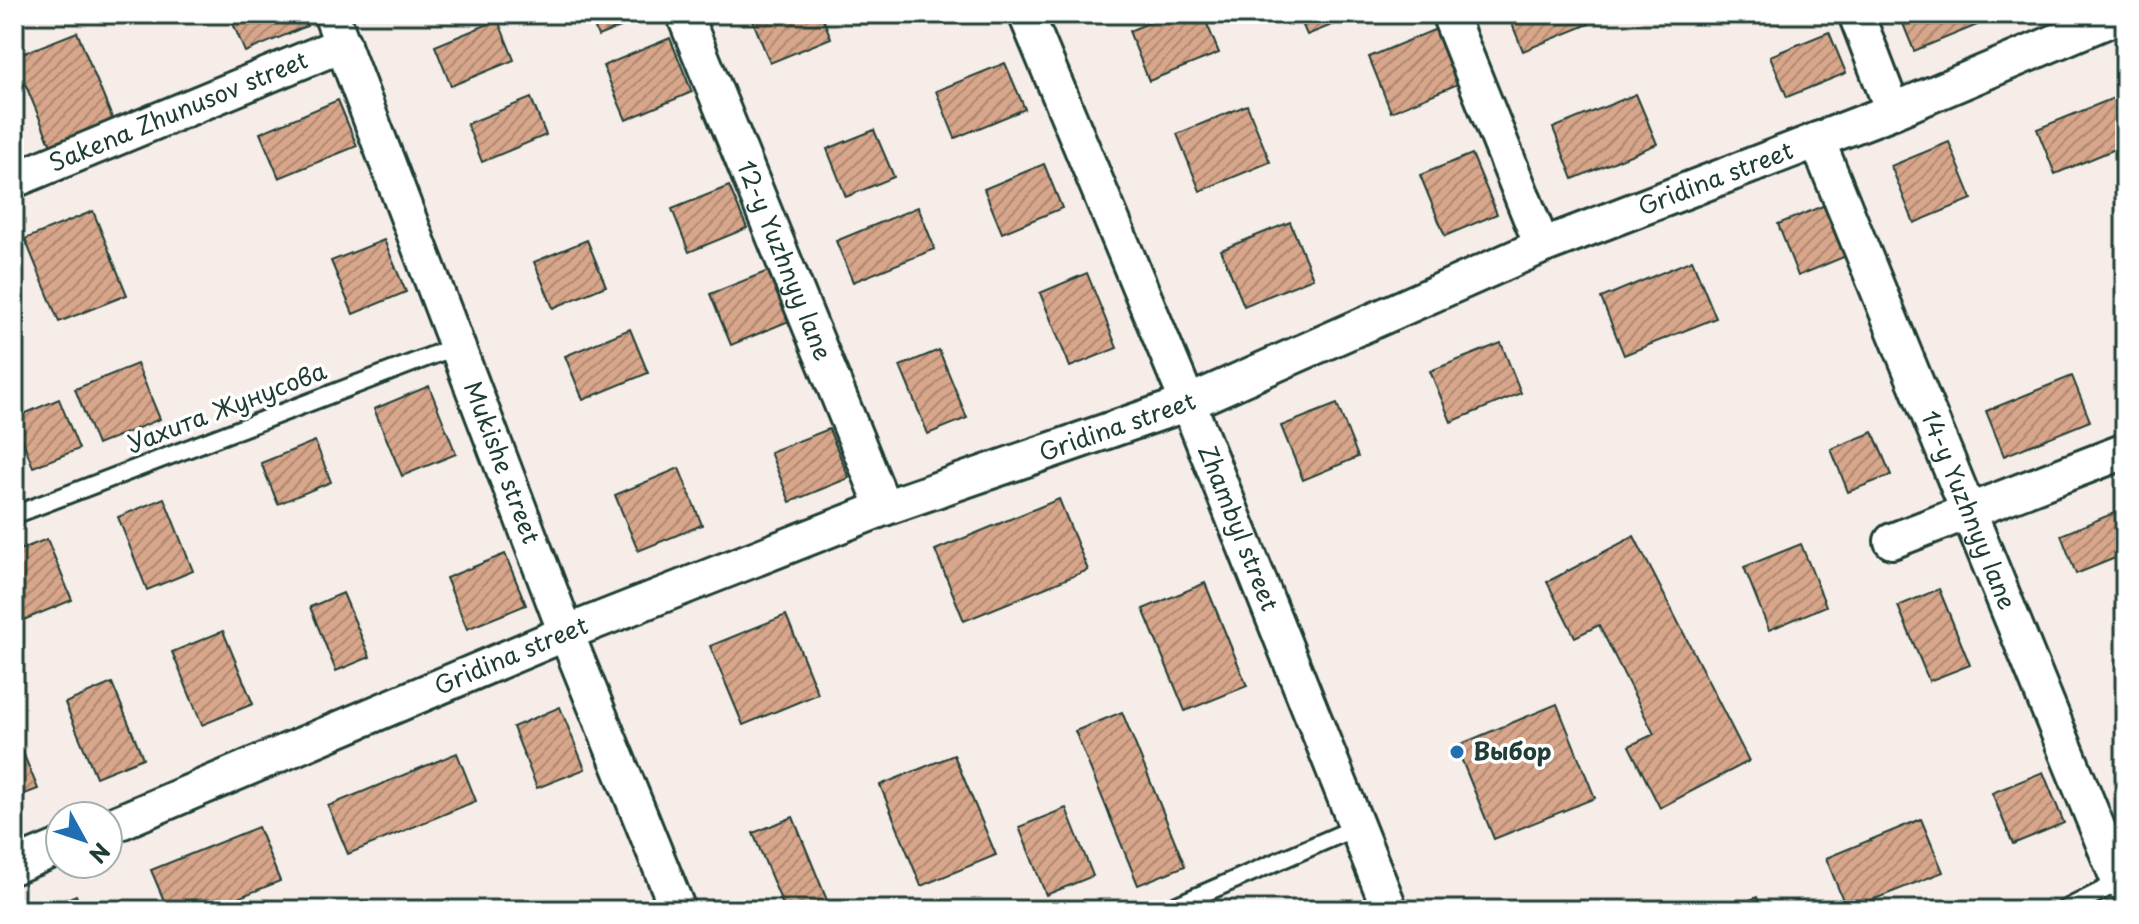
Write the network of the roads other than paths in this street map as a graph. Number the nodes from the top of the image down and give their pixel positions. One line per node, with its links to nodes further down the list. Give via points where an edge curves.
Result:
1 (684, 14): 14 (street, 12-y Yuzhnyy lane)
2 (1026, 14): 12 (street, Zhambyl street)
3 (1449, 14): 10 (street)
4 (1856, 14): 7 (street)
5 (2122, 14): 7 (street, Gridina street)
6 (337, 29): 9 (street, Sakena Zhunusov street); 11 (street, Mukishe street)
7 (1893, 111): 8 (street, Gridina street)
8 (1817, 140): 10 (street, Gridina street); 15 (street, 14-y Yuzhnyy lane)
9 (14, 180)
10 (1542, 246): 12 (street, Gridina street)
11 (457, 346): 16 (lane, Уахита Жунусова); 18 (street, Mukishe street)
12 (1188, 403): 14 (street, Gridina street); 20 (street, Zhambyl street)
13 (2125, 451): 15 (street)
14 (884, 508): 18 (street, Gridina street)
15 (1968, 513): 17 (street); 23 (street, 14-y Yuzhnyy lane)
16 (14, 515)
17 (1892, 541)
18 (566, 633): 19 (street, Gridina street); 24 (street, Mukishe street)
19 (124, 820)
20 (1357, 827): 25 (lane); 26 (street, Zhambyl street)
21 (44, 854): 22 (street)
22 (14, 866)
23 (2122, 880): 27 (lane)
24 (678, 910)
25 (1165, 910)
26 (1390, 910)
27 (2064, 910)

